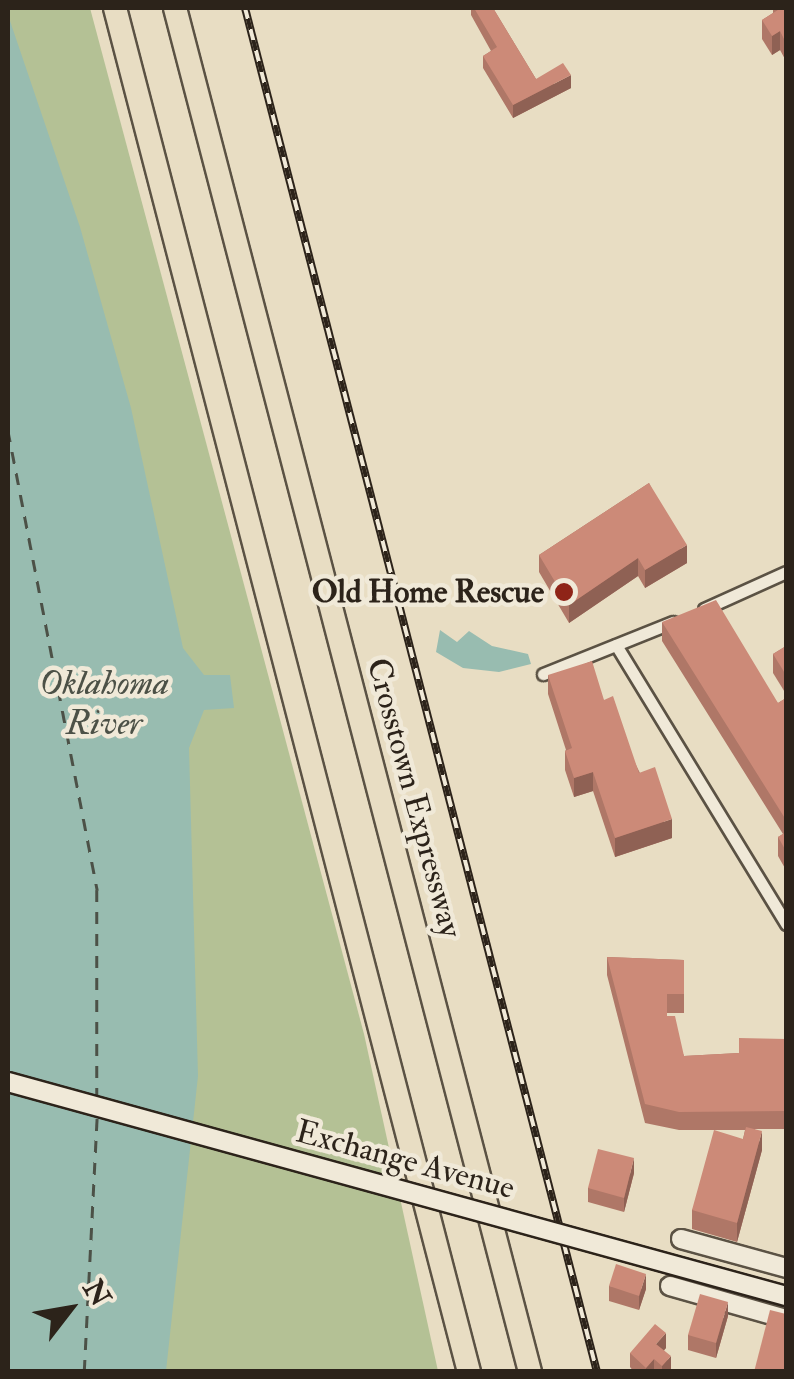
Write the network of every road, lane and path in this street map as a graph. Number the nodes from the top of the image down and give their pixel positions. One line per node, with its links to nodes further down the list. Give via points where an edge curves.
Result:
1 (115, 8): 8 (highway)
2 (178, 8): 14 (highway, Crosstown Expressway)
3 (786, 572): 4 (street)
4 (616, 645): 5 (street); 6 (street)
5 (544, 674)
6 (786, 924)
7 (8, 1082): 12 (main road, Exchange Avenue, bridge)
8 (431, 1222): 15 (highway); 16 (highway)
9 (682, 1239): 10 (main road); 11 (street)
10 (786, 1268)
11 (670, 1286): 13 (main road)
12 (786, 1296)
13 (786, 1319)
14 (530, 1370)
15 (453, 1372)
16 (469, 1372)

